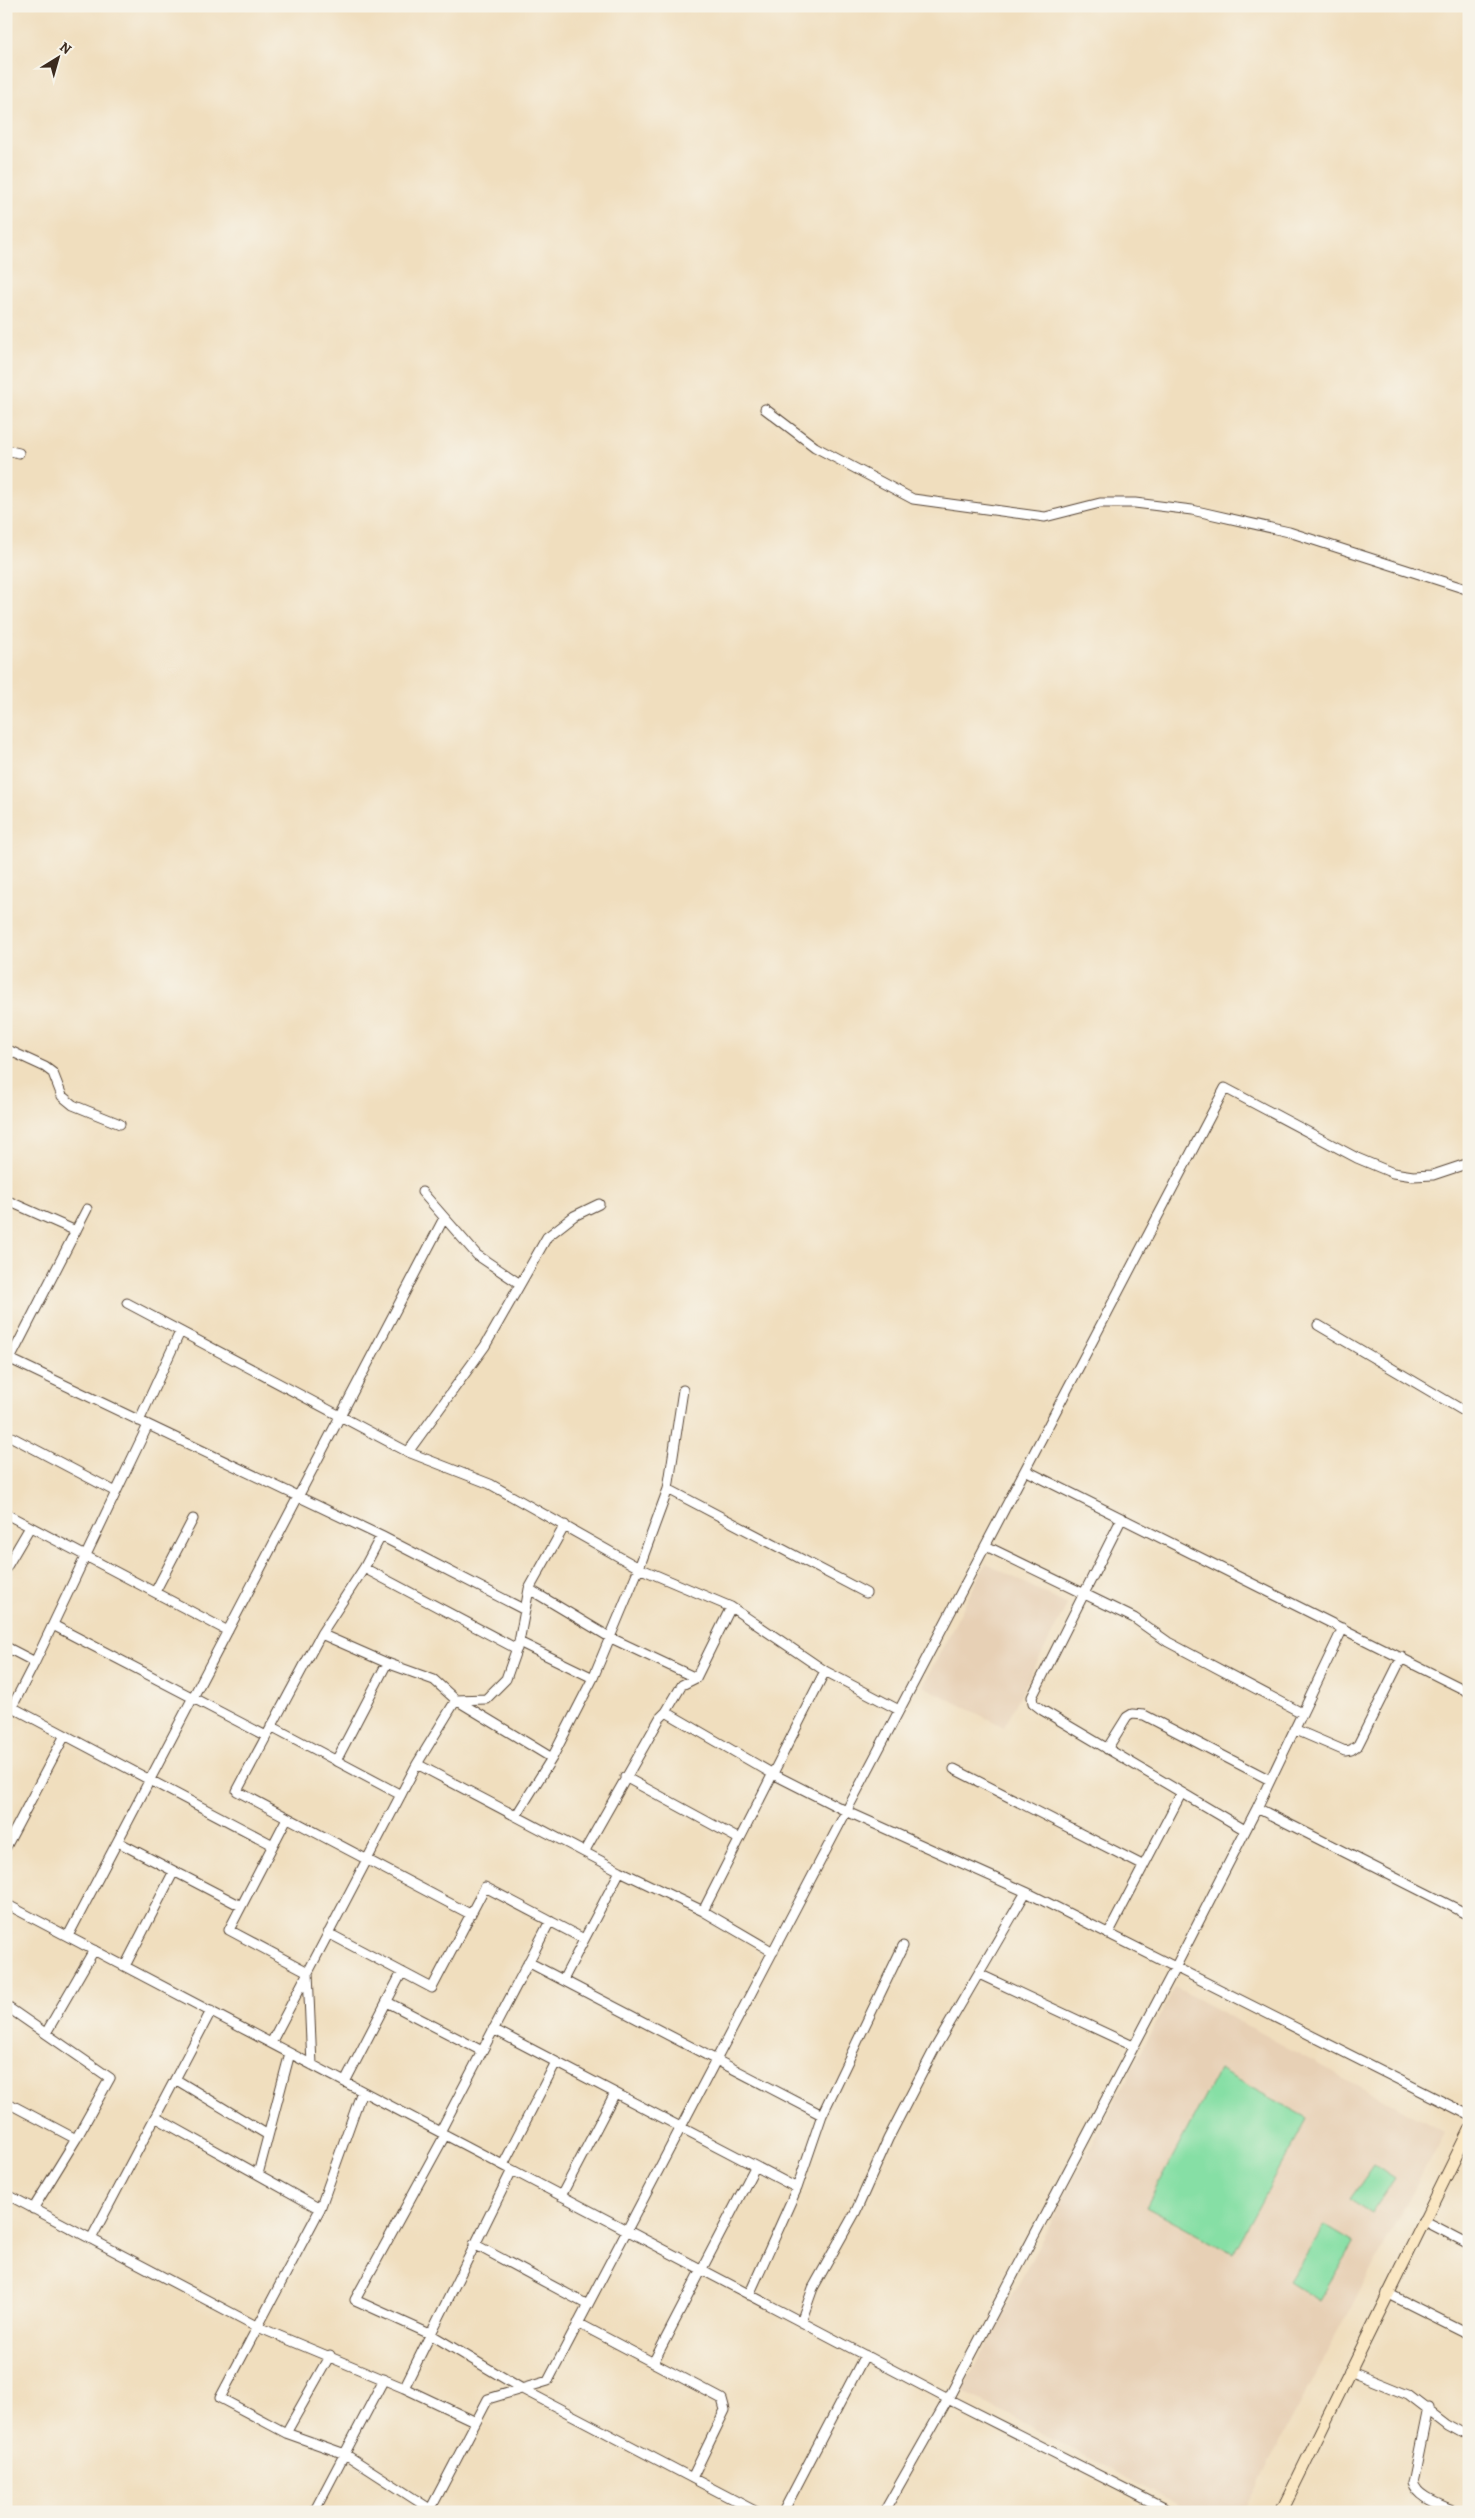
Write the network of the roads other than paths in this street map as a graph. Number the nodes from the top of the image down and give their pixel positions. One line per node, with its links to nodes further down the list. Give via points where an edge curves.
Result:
1 (765, 408): 4 (street, via 815,447 913,500 1045,517 1100,503 1135,503 1192,510 1289,532)
2 (6, 450): 3 (street)
3 (19, 453)
4 (1469, 590)
5 (6, 1049): 6 (street, via 53,1073 62,1096 73,1105)
6 (120, 1124)
7 (1469, 1163): 26 (street, via 1433,1175 1393,1172 1357,1158 1225,1088)
8 (422, 1192): 12 (street)
9 (6, 1200): 13 (street)
10 (599, 1204): 14 (street, via 574,1216 547,1237)
11 (88, 1208): 13 (street)
12 (444, 1218): 14 (street, via 477,1255); 21 (street)
13 (76, 1231): 18 (street)
14 (520, 1284): 25 (street, via 485,1346)
15 (126, 1303): 17 (street)
16 (1318, 1325): 20 (street)
17 (180, 1332): 21 (street); 22 (street)
18 (8, 1361): 22 (street)
19 (683, 1390): 27 (street)
20 (1469, 1414)
21 (340, 1416): 25 (street); 29 (street)
22 (139, 1421): 23 (street)
23 (148, 1425): 28 (street); 29 (street)
24 (6, 1434): 28 (street)
25 (408, 1452): 33 (street, via 490,1484)
26 (1025, 1470): 31 (street); 36 (street)
27 (668, 1489): 40 (street); 43 (street)
28 (116, 1492): 37 (street)
29 (297, 1498): 35 (street); 49 (street)
30 (6, 1514): 34 (street)
31 (1122, 1518): 44 (street); 48 (street)
32 (193, 1519): 42 (street)
33 (564, 1526): 40 (street); 41 (street)
34 (30, 1527): 37 (street); 38 (street)
35 (381, 1536): 39 (street); 46 (street)
36 (986, 1546): 44 (street); 64 (street)
37 (86, 1556): 42 (street); 47 (street)
38 (6, 1568)
39 (364, 1568): 50 (street); 52 (street)
40 (639, 1568): 45 (street); 51 (street)
41 (529, 1589): 46 (street); 51 (street)
42 (155, 1592): 49 (street)
43 (866, 1593)
44 (1085, 1594): 66 (street, via 1134,1618 1168,1642); 71 (street, via 1032,1697 1033,1703)
45 (731, 1608): 57 (street); 59 (street)
46 (523, 1609): 52 (street)
47 (53, 1624): 55 (street); 61 (street)
48 (1343, 1628): 54 (street); 66 (street)
49 (228, 1631): 61 (street)
50 (321, 1634): 56 (street); 67 (street)
51 (611, 1638): 58 (street); 59 (street)
52 (518, 1645): 58 (street); 62 (street, via 506,1679 486,1699)
53 (6, 1647): 55 (street)
54 (1402, 1657): 60 (street); 68 (street, via 1358,1744 1351,1750 1345,1752)
55 (35, 1662): 63 (street)
56 (387, 1663): 62 (street, via 434,1680); 73 (street)
57 (825, 1671): 64 (street); 76 (street)
58 (593, 1678): 72 (street)
59 (696, 1678): 65 (street, via 682,1685)
60 (1469, 1692)
61 (193, 1698): 70 (street); 78 (street)
62 (456, 1700): 72 (street); 74 (street)
63 (9, 1706): 69 (street)
64 (899, 1710): 83 (street)
65 (666, 1712): 76 (street); 77 (street)
66 (1302, 1712): 68 (street)
67 (271, 1726): 70 (street); 73 (street)
68 (1294, 1729): 79 (street)
69 (65, 1735): 78 (street); 90 (street)
70 (266, 1736): 85 (street, via 237,1791)
71 (1107, 1750): 79 (street, via 1127,1717 1144,1715); 80 (street)
72 (552, 1758): 84 (street)
73 (336, 1761): 81 (street)
74 (417, 1764): 81 (street); 84 (street)
75 (954, 1769): 93 (street)
76 (773, 1774): 83 (street); 87 (street)
77 (625, 1777): 87 (street); 91 (street)
78 (150, 1780): 88 (street); 89 (street)
79 (1270, 1780): 82 (street)
80 (1181, 1794): 86 (street); 93 (street)
81 (401, 1795): 92 (street)
82 (1257, 1808): 86 (street); 101 (street)
83 (846, 1812): 96 (street); 109 (street)
84 (516, 1816): 91 (street)
85 (288, 1818): 89 (street); 92 (street)
86 (1245, 1830): 112 (street)
87 (740, 1839): 99 (street)
88 (118, 1842): 94 (street); 105 (street)
89 (273, 1845): 98 (street)
90 (6, 1846)
91 (584, 1852): 95 (street)
92 (367, 1860): 100 (street); 103 (street)
93 (1142, 1865): 104 (street)
94 (174, 1871): 98 (street); 111 (street)
95 (620, 1871): 99 (street); 106 (street)
96 (1026, 1892): 104 (street); 115 (street)
97 (7, 1905): 105 (street)
98 (241, 1906): 113 (street, via 229,1930)
99 (703, 1911): 109 (street)
100 (470, 1914): 102 (street, via 485,1887); 114 (street, via 432,1988)
101 (1469, 1915)
102 (550, 1921): 106 (street); 110 (street)
103 (328, 1934): 113 (street); 114 (street)
104 (1108, 1934): 112 (street)
105 (68, 1936): 108 (street)
106 (584, 1939): 116 (street)
107 (903, 1946): 134 (street)
108 (94, 1950): 111 (street); 121 (street)
109 (773, 1952): 126 (street)
110 (528, 1962): 116 (street); 120 (street)
111 (125, 1966): 119 (street)
112 (1175, 1968): 123 (street); 135 (street)
113 (308, 1972): 122 (street); 128 (street)
114 (402, 1972): 117 (street)
115 (979, 1974): 123 (street); 160 (street, via 897,2121 856,2211 813,2288)
116 (563, 1980): 126 (street)
117 (387, 2002): 124 (street); 130 (street)
118 (6, 2006): 121 (street)
119 (211, 2011): 122 (street); 129 (street)
120 (493, 2029): 124 (street); 127 (street)
121 (46, 2033): 141 (street, via 110,2078)
122 (271, 2043): 125 (street)
123 (1133, 2046): 172 (street)
124 (482, 2051): 139 (street)
125 (290, 2053): 128 (street); 140 (street)
126 (717, 2059): 134 (street); 137 (street)
127 (556, 2062): 132 (street); 142 (street)
128 (312, 2064): 130 (street)
129 (175, 2079): 136 (street); 140 (street)
130 (345, 2082): 131 (street)
131 (362, 2091): 139 (street); 150 (street)
132 (615, 2093): 137 (street); 148 (street)
133 (6, 2102): 141 (street)
134 (822, 2115): 146 (street)
135 (1469, 2115)
136 (155, 2117): 145 (street); 153 (street)
137 (681, 2127): 143 (street); 152 (street)
138 (1469, 2130): 151 (main road)
139 (442, 2133): 142 (street); 163 (street, via 355,2300)
140 (268, 2135): 145 (street)
141 (76, 2139): 149 (street)
142 (503, 2165): 144 (street)
143 (756, 2167): 146 (street); 156 (street)
144 (512, 2170): 148 (street); 154 (street)
145 (258, 2174): 150 (street)
146 (797, 2188): 158 (street)
147 (6, 2194): 149 (street)
148 (561, 2196): 152 (street)
149 (33, 2208): 153 (street)
150 (320, 2209): 162 (street)
151 (1423, 2220): 155 (street); 157 (main road)
152 (627, 2230): 156 (street); 159 (street)
153 (91, 2239): 162 (street)
154 (474, 2244): 159 (street); 163 (street)
155 (1469, 2244)
156 (702, 2270): 158 (street); 167 (street)
157 (1387, 2293): 164 (street); 168 (main road)
158 (749, 2295): 160 (street)
159 (588, 2305): 161 (street)
160 (801, 2322): 166 (street)
161 (578, 2324): 167 (street); 171 (street, via 548,2381)
162 (258, 2327): 165 (street); 175 (street, via 220,2398)
163 (430, 2334): 170 (street); 171 (street)
164 (1469, 2334)
165 (330, 2355): 169 (street); 175 (street)
166 (865, 2355): 172 (street); 182 (street)
167 (653, 2363): 178 (street, via 722,2399 724,2404 725,2410)
168 (1349, 2372): 173 (street, via 1408,2395); 185 (main road)
169 (384, 2379): 170 (street); 177 (street)
170 (404, 2388): 174 (street)
171 (524, 2390): 174 (street, via 488,2399); 178 (street)
172 (948, 2399): 183 (street); 184 (street)
173 (1428, 2408): 176 (street); 186 (street, via 1413,2482 1424,2497)
174 (476, 2422): 179 (street)
175 (286, 2433): 177 (street)
176 (1469, 2437)
177 (345, 2454): 179 (street); 180 (street)
178 (692, 2478): 181 (street)
179 (430, 2511)
180 (314, 2512)
181 (757, 2512)
182 (783, 2512)
183 (884, 2512)
184 (1171, 2512)
185 (1280, 2512)
186 (1457, 2512)

